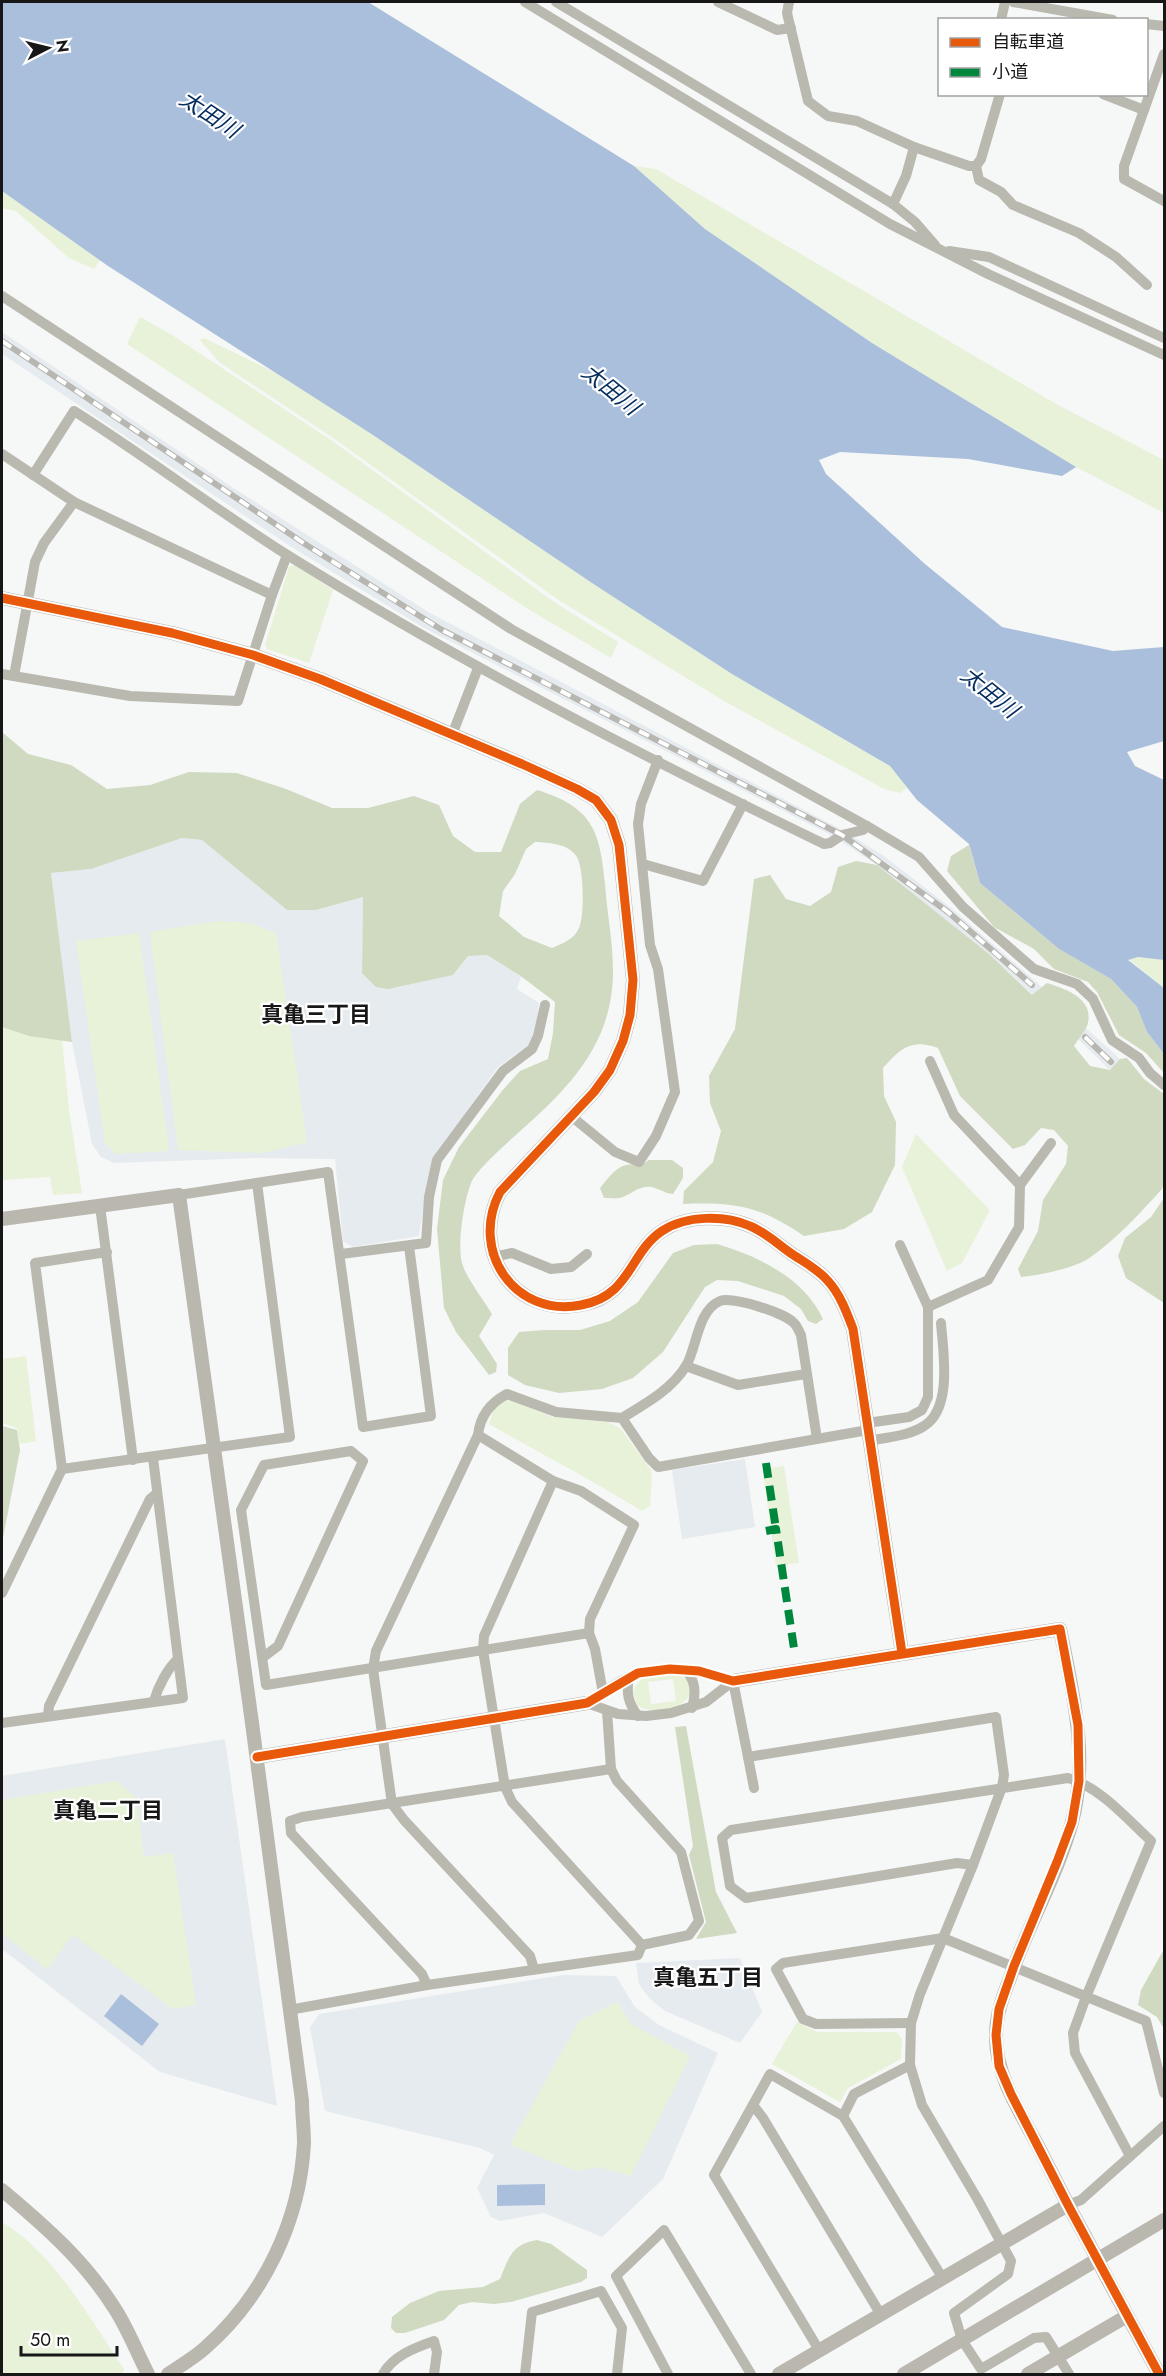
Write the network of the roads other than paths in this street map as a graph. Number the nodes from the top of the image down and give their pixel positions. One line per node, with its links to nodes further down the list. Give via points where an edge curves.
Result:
1 (525, 2): 20 (street)
2 (556, 2): 19 (street)
3 (718, 2): 11 (street, via 777,30)
4 (789, 2): 11 (street)
5 (1005, 2): 7 (street)
6 (1014, 2): 8 (street)
7 (1001, 18)
8 (1094, 18)
9 (1148, 24): 10 (street)
10 (1164, 26)
11 (791, 28): 16 (street, via 808,101 828,116 857,121)
12 (1164, 54): 15 (street)
13 (999, 96): 17 (street)
14 (1108, 96): 15 (street)
15 (1144, 110): 18 (street, via 1124,166 1124,179)
16 (914, 147): 17 (street); 19 (street)
17 (976, 166): 21 (street, via 979,180 1001,192 1013,205 1079,233 1116,257)
18 (1164, 201)
19 (893, 204): 20 (street)
20 (939, 250): 23 (street, via 989,257); 24 (street)
21 (1147, 285)
22 (2, 296): 39 (street, via 511,629)
23 (1164, 338)
24 (1164, 356)
25 (2, 454): 26 (street)
26 (33, 475): 27 (street); 28 (street, via 74,411)
27 (74, 502): 29 (street); 31 (street, via 35,562)
28 (287, 555): 29 (street); 33 (street)
29 (272, 594): 32 (street)
30 (2, 598): 31 (street)
31 (28, 604): 32 (street, via 172,633); 35 (street)
32 (253, 655): 35 (street, via 238,701 130,696); 36 (street)
33 (478, 668): 36 (street); 37 (street)
34 (2, 674): 35 (street)
35 (14, 676)
36 (452, 735): 44 (street, via 596,800 611,820 619,845 633,980 630,1016 610,1070)
37 (658, 760): 38 (street); 40 (street, via 640,804)
38 (742, 804): 39 (street, via 824,844); 40 (street, via 703,881)
39 (867, 826): 43 (street, via 919,857 963,907 1034,969 1077,984 1093,999 1112,1040 1139,1058)
40 (643, 864): 44 (street, via 650,945 658,969 675,1092 656,1136 639,1162 615,1152)
41 (545, 1005): 52 (street, via 532,1049 503,1071 437,1160 429,1197 426,1243)
42 (930, 1061): 47 (street, via 954,1115)
43 (1164, 1085)
44 (571, 1116): 56 (street, via 500,1192 489,1223)
45 (1051, 1143): 47 (street)
46 (257, 1183): 48 (street); 54 (street, via 328,1172); 65 (street, via 290,1437)
47 (1020, 1185): 57 (street, via 1019,1227 988,1280)
48 (179, 1195): 49 (street); 65 (street)
49 (100, 1206): 50 (street); 53 (street)
50 (2, 1219)
51 (900, 1245): 57 (street)
52 (409, 1246): 54 (street); 54 (street, via 431,1416 363,1427)
53 (107, 1252): 67 (street); 68 (street, via 35,1263)
54 (341, 1254)
55 (587, 1254): 56 (street, via 572,1267 552,1269 512,1253)
56 (494, 1257): 62 (street, via 504,1276 520,1293 559,1308 584,1305 610,1294 628,1276 647,1245 662,1231 679,1223 713,1219 752,1227 828,1281 844,1306 853,1329)
57 (928, 1307): 62 (street, via 929,1380 922,1410)
58 (941, 1323): 62 (street, via 944,1386 938,1410 926,1426 908,1433)
59 (686, 1366): 60 (street, via 738,1385); 60 (street, via 711,1309 720,1301 733,1299 783,1315 794,1323 801,1335); 61 (street, via 662,1394)
60 (806, 1374): 64 (street)
61 (622, 1418): 63 (street, via 556,1412 507,1394 492,1402); 64 (street, via 658,1467)
62 (868, 1432): 64 (street); 74 (street)
63 (478, 1436): 69 (street); 77 (street, via 376,1651)
64 (818, 1439)
65 (214, 1449): 66 (street); 91 (street)
66 (153, 1458): 67 (street); 70 (street)
67 (133, 1460): 68 (street)
68 (62, 1469): 71 (street)
69 (553, 1481): 72 (street, via 581,1491 634,1525 590,1619); 73 (street, via 484,1636)
70 (156, 1494): 76 (street); 86 (street, via 109,1581 49,1706)
71 (2, 1593)
72 (589, 1633): 73 (street); 81 (street)
73 (483, 1650): 77 (street); 88 (street)
74 (902, 1653): 80 (street); 94 (street, via 1060,1629 1078,1725)
75 (262, 1658): 75 (street, via 278,1646 363,1461 351,1451 264,1465 241,1510); 77 (street, via 266,1685)
76 (178, 1659): 82 (street); 82 (street, via 183,1698)
77 (373, 1669): 90 (street)
78 (686, 1670): 79 (street); 80 (street); 84 (street, via 693,1679 696,1696)
79 (629, 1677): 81 (street); 87 (street, via 630,1706)
80 (733, 1681): 84 (street); 92 (street)
81 (603, 1693): 83 (street)
82 (154, 1701): 86 (street)
83 (587, 1702): 85 (street); 88 (street)
84 (692, 1708): 87 (street)
85 (607, 1711): 87 (street); 93 (street)
86 (48, 1716): 89 (street)
87 (638, 1716)
88 (493, 1718): 90 (street); 95 (street)
89 (2, 1723)
90 (382, 1736): 91 (street); 98 (street)
91 (257, 1756): 106 (street)
92 (748, 1757): 96 (street, via 996,1717 1004,1775); 97 (street)
93 (611, 1769): 95 (street); 101 (street, via 617,1781 681,1852 699,1921 689,1935)
94 (1079, 1781): 96 (street, via 1068,1778); 102 (street, via 1072,1822 1058,1862); 105 (street, via 1151,1841)
95 (505, 1787): 98 (street); 101 (street, via 512,1802)
96 (1002, 1787): 99 (street); 99 (street, via 731,1830 722,1838 730,1886 746,1898 957,1863)
97 (754, 1788)
98 (392, 1804): 103 (street, via 530,1956); 104 (street, via 302,1817 291,1821 291,1833 422,1974)
99 (973, 1865): 100 (street)
100 (943, 1938): 102 (street); 107 (street); 107 (street, via 783,1963 777,1969 803,2019 816,2024)
101 (642, 1945): 103 (street, via 638,1955)
102 (1014, 1966): 105 (street); 115 (street, via 999,2009 999,2066)
103 (534, 1969): 104 (street)
104 (426, 1985): 106 (street)
105 (1086, 1997): 109 (street, via 1146,2021); 113 (street, via 1073,2033 1074,2053)
106 (289, 2010): 125 (street, via 304,2142 298,2187 283,2240 242,2310 205,2348)
107 (911, 2023): 108 (street)
108 (910, 2065): 111 (street, via 854,2094); 117 (street, via 922,2105)
109 (1164, 2093)
110 (753, 2105): 111 (street, via 770,2074); 119 (street); 122 (street, via 714,2175)
111 (843, 2116): 118 (street)
112 (1164, 2126): 113 (street)
113 (1130, 2156): 115 (street, via 1081,2200)
114 (2, 2190): 124 (street, via 84,2265 116,2310)
115 (1068, 2205): 117 (street); 120 (street, bridge)
116 (1164, 2220): 121 (street)
117 (1002, 2244): 118 (street); 121 (street, via 1011,2261 1008,2274 954,2313)
118 (942, 2277): 119 (street)
119 (881, 2314): 122 (street)
120 (1127, 2316): 123 (street); 136 (street)
121 (962, 2340): 123 (street, via 981,2368 1034,2338 1046,2337); 133 (street)
122 (819, 2350): 132 (street)
123 (1058, 2357): 134 (street); 135 (street)
124 (148, 2374)
125 (168, 2374)
126 (382, 2374): 127 (street, via 411,2349 434,2341)
127 (434, 2374)
128 (525, 2374): 129 (street, via 532,2312 601,2291 622,2328)
129 (617, 2374)
130 (668, 2374): 131 (street, via 616,2276 664,2230)
131 (751, 2374)
132 (779, 2374)
133 (904, 2374)
134 (1028, 2374)
135 (1069, 2374)
136 (1159, 2374)

